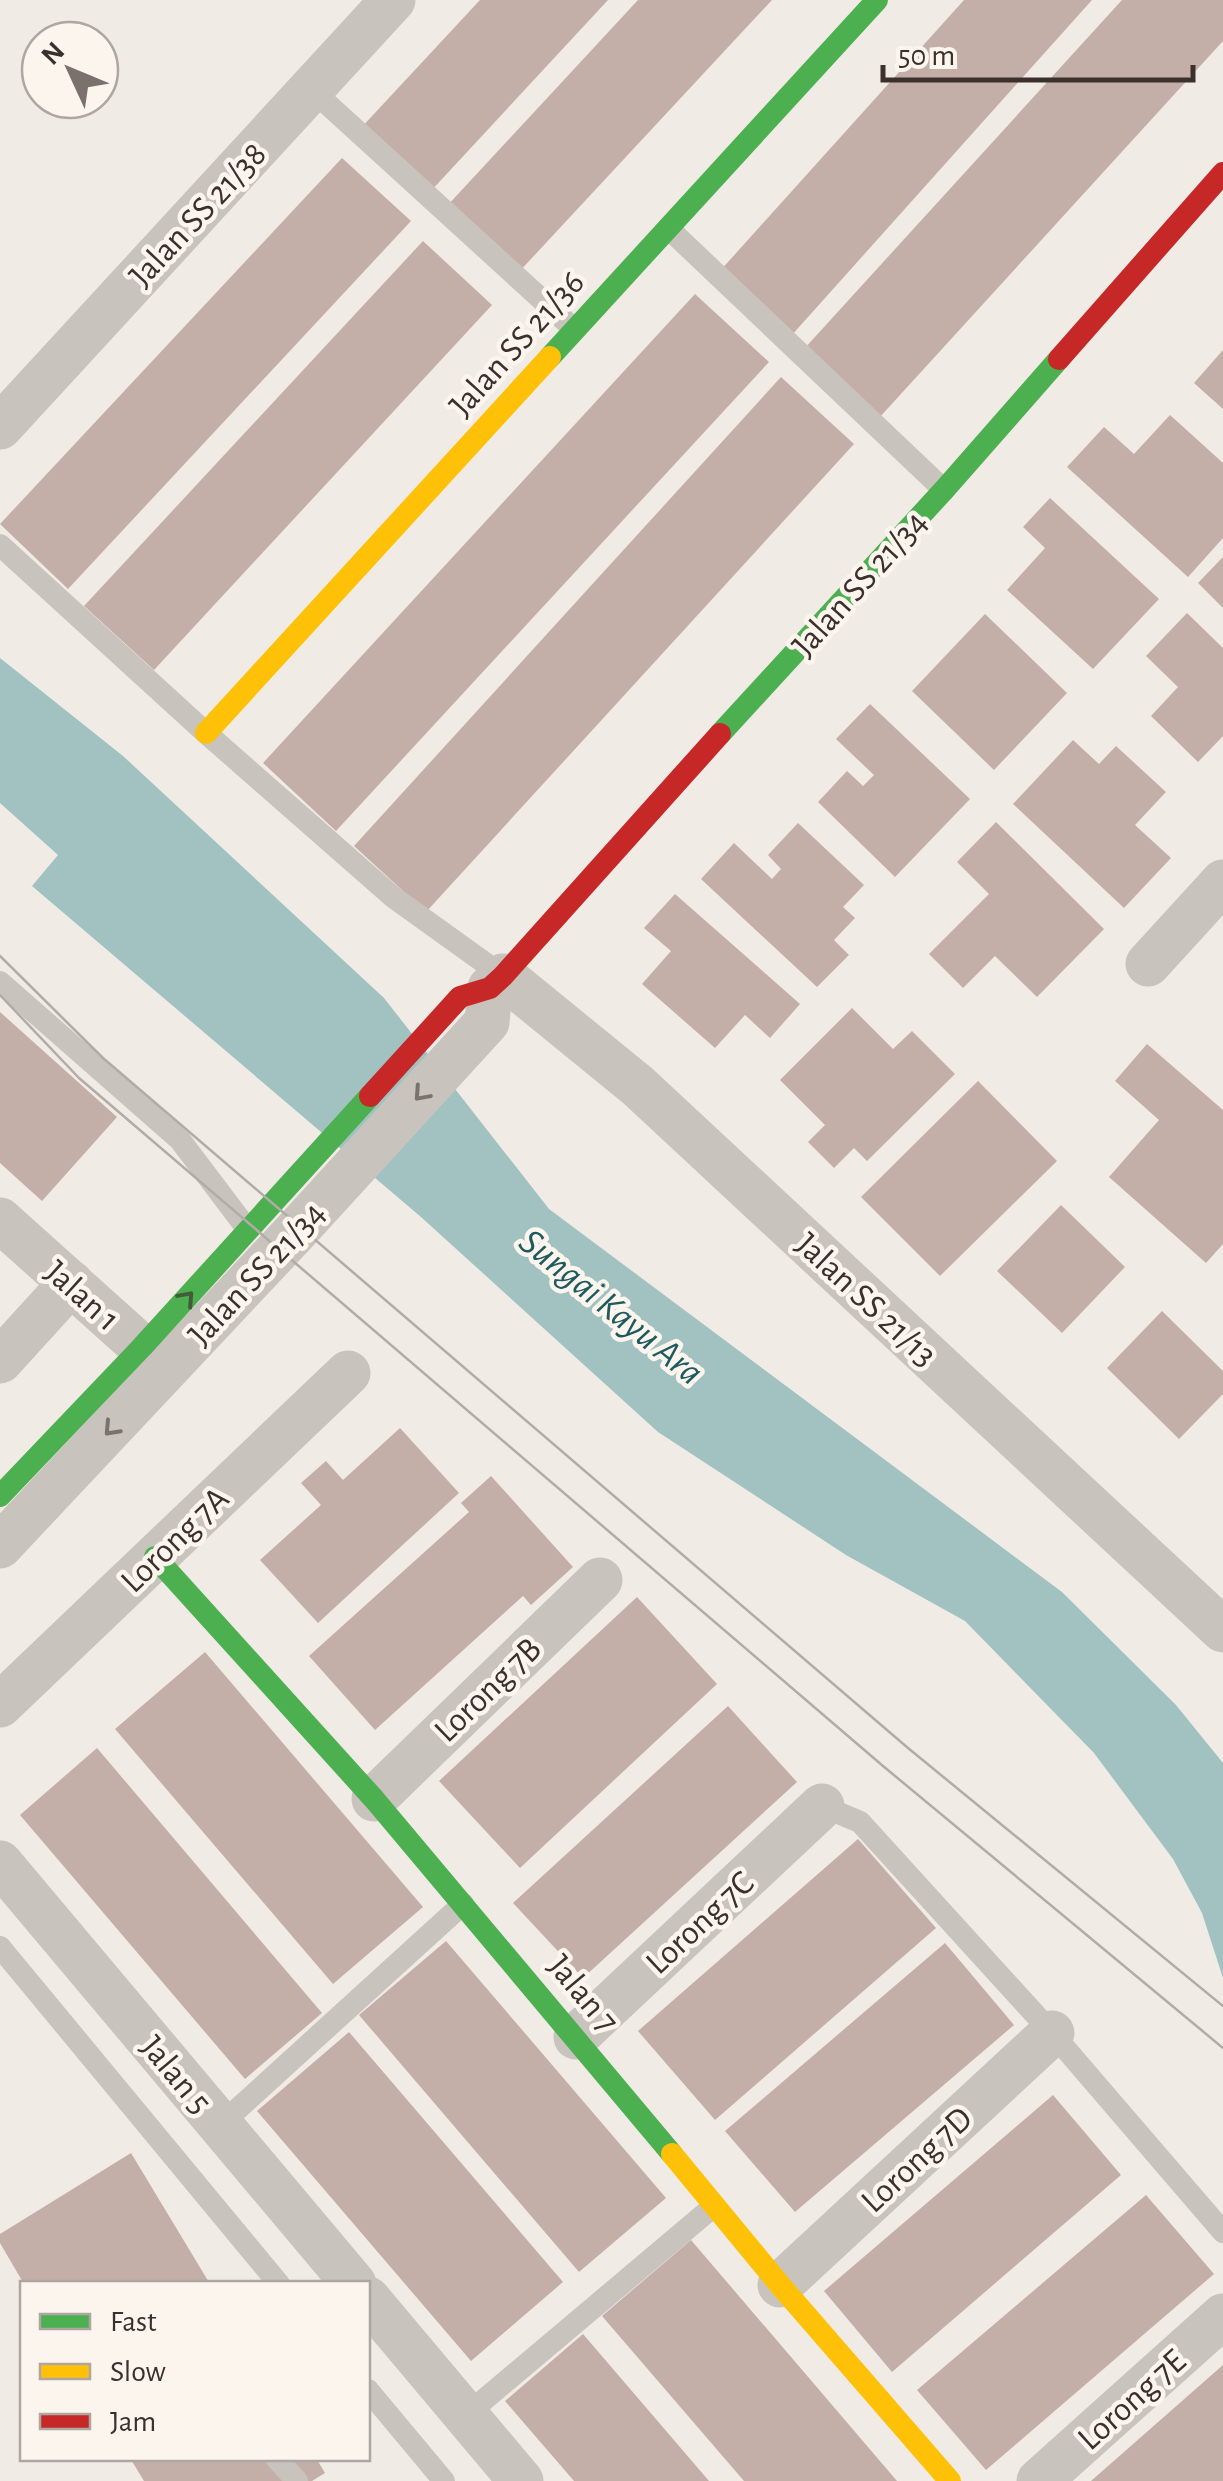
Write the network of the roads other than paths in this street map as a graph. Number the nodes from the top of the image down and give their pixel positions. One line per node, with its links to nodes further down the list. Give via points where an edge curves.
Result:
1 (393, 0): 3 (street, Jalan SS 21/38)
2 (877, 0): 5 (street, Jalan SS 21/36)
3 (311, 89): 6 (lane); 7 (street, Jalan SS 21/38)
4 (1223, 173): 8 (street, Jalan SS 21/34)
5 (668, 228): 6 (street, Jalan SS 21/36); 8 (lane)
6 (575, 330): 10 (street, Jalan SS 21/36)
7 (0, 427)
8 (944, 490): 14 (street, Jalan SS 21/34)
9 (0, 545): 10 (lane)
10 (206, 733): 14 (lane, via 393,897)
11 (1223, 882): 12 (street)
12 (1148, 964)
13 (0, 982): 17 (lane, via 180,1140)
14 (485, 996): 15 (street, Jalan SS 21/34); 26 (street, Jalan SS 21/13, via 638,1086)
15 (285, 1216): 17 (street, Jalan SS 21/34); 19 (street, Jalan SS 21/34)
16 (0, 1220): 18 (street, Jalan 1)
17 (248, 1230): 19 (street, Jalan SS 21/34, one-way to 17)
18 (71, 1283): 19 (street, Jalan 1); 20 (street)
19 (155, 1358): 22 (street, Jalan SS 21/34); 23 (street, Jalan SS 21/34, one-way to 23)
20 (0, 1361)
21 (348, 1373): 24 (street, Lorong 7A)
22 (0, 1496)
23 (0, 1546)
24 (155, 1556): 27 (street, Lorong 7A); 28 (street, Jalan 7)
25 (600, 1580): 28 (street, Lorong 7B)
26 (1223, 1630)
27 (0, 1704)
28 (374, 1799): 31 (street, Jalan 7)
29 (822, 1806): 33 (lane, via 860,1822); 34 (street, Lorong 7C)
30 (0, 1863): 35 (street, Jalan 5)
31 (464, 1904): 34 (street, Jalan 7); 35 (lane)
32 (0, 1947): 38 (lane)
33 (1052, 2033): 37 (lane); 40 (street, Lorong 7D)
34 (576, 2037): 36 (street, Jalan 7)
35 (220, 2125): 39 (street, Jalan 5)
36 (714, 2206): 40 (street, Jalan 7); 44 (lane)
37 (1223, 2232)
38 (276, 2281)
39 (351, 2281)
40 (780, 2286): 49 (street, Jalan 7)
41 (370, 2301): 44 (street)
42 (1223, 2316): 50 (street, Lorong 7E)
43 (370, 2392): 47 (lane)
44 (466, 2415): 48 (street)
45 (279, 2461): 46 (lane)
46 (297, 2481)
47 (444, 2481)
48 (521, 2481)
49 (950, 2481)
50 (1039, 2481)

